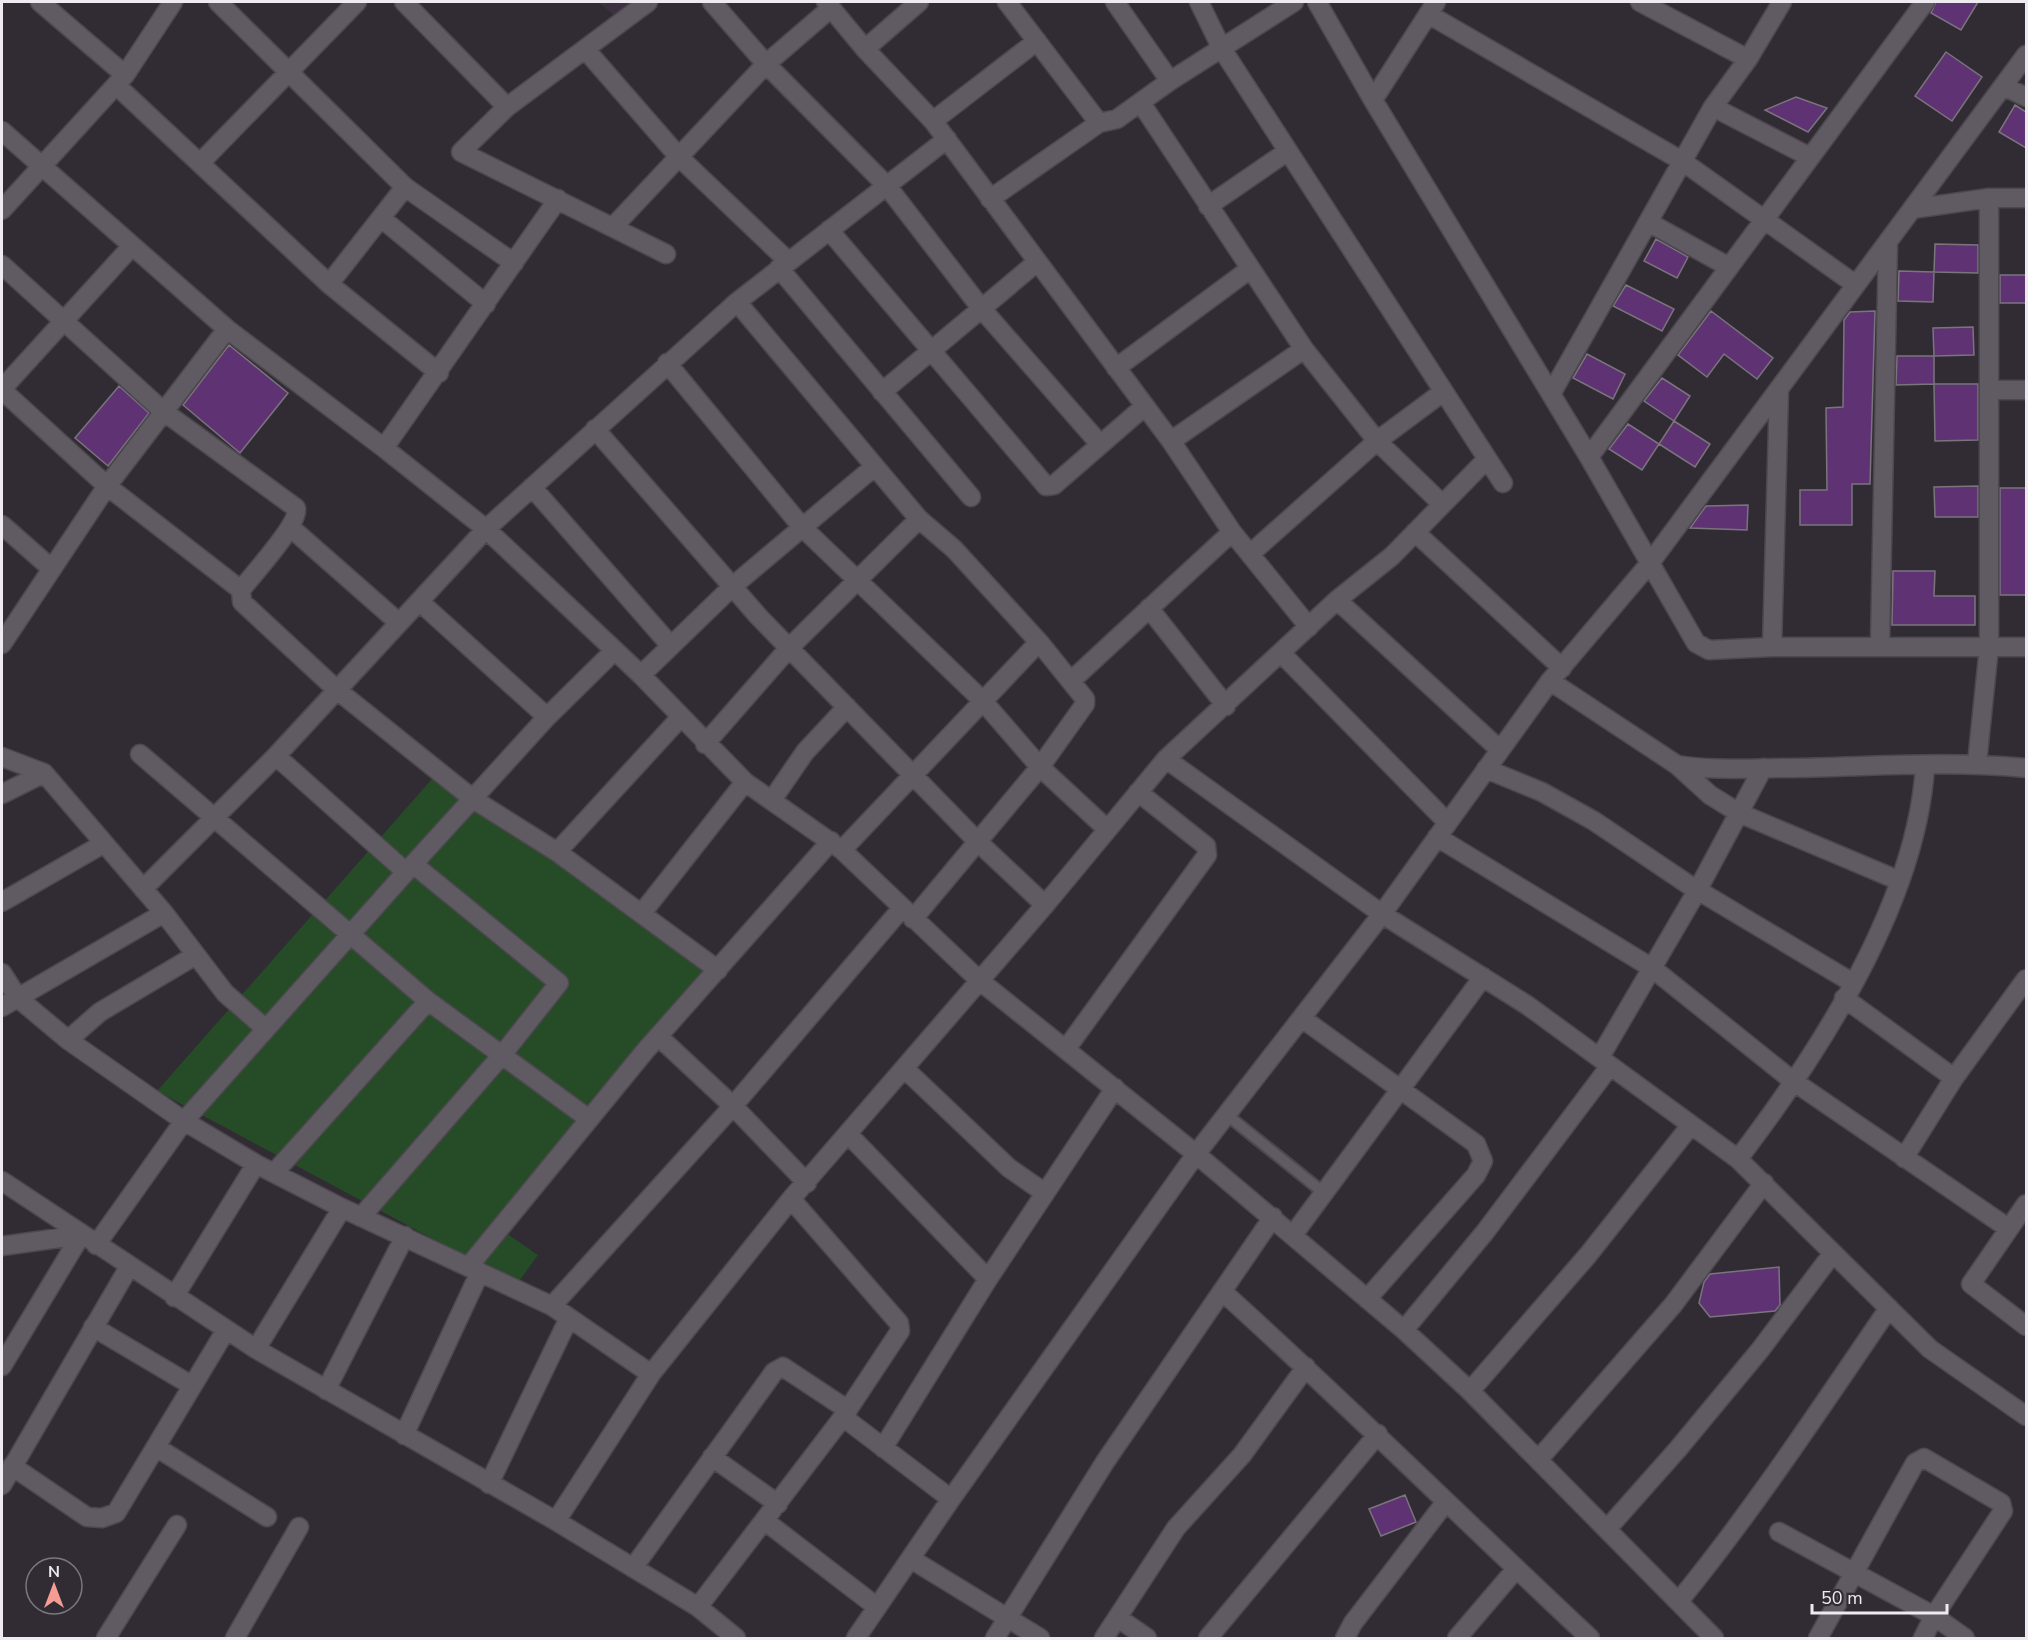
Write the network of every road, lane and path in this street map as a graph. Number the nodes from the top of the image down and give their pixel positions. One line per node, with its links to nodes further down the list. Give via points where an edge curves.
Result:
1 (40, 2): 27 (street)
2 (173, 2): 27 (street)
3 (218, 2): 26 (street)
4 (357, 2): 26 (street)
5 (404, 2): 33 (street)
6 (648, 2): 20 (street)
7 (712, 2): 25 (street)
8 (919, 2): 21 (street)
9 (1006, 2): 19 (street)
10 (1115, 2): 28 (street)
11 (1198, 2): 22 (street)
12 (1294, 2): 22 (street)
13 (1317, 2): 31 (street)
14 (1640, 2): 24 (street)
15 (1782, 2): 24 (street)
16 (1925, 2): 41 (street)
17 (828, 5): 21 (street); 25 (street)
18 (1432, 8): 31 (street); 42 (street)
19 (1037, 41): 35 (street); 36 (street)
20 (585, 49): 33 (street); 40 (street)
21 (865, 49): 35 (street)
22 (1222, 49): 28 (street); 39 (street)
23 (2026, 55): 29 (street)
24 (1748, 59): 34 (street)
25 (766, 64): 40 (street); 45 (street)
26 (290, 73): 43 (street); 46 (street)
27 (121, 80): 43 (street); 44 (street)
28 (1170, 81): 32 (street)
29 (2003, 86): 30 (street); 52 (street)
30 (2026, 97)
31 (1373, 100): 86 (street)
32 (1142, 104): 36 (street, via 1117,119); 51 (street)
33 (507, 107): 49 (street, via 461,152)
34 (1713, 107): 41 (street); 42 (street)
35 (933, 121): 38 (street)
36 (1099, 123): 50 (street)
37 (2, 131): 44 (street)
38 (947, 139): 45 (street); 50 (street)
39 (1288, 151): 51 (street); 85 (street)
40 (679, 157): 57 (street); 65 (street)
41 (1810, 157): 55 (street)
42 (1682, 161): 55 (street); 56 (street)
43 (200, 163): 68 (street)
44 (40, 166): 53 (street); 60 (street)
45 (887, 186): 58 (street); 72 (street)
46 (405, 187): 54 (street); 62 (street)
47 (1989, 198): 48 (street); 52 (street); 82 (street)
48 (2026, 198)
49 (558, 199): 57 (street); 62 (street)
50 (990, 199): 63 (street)
51 (1208, 206): 67 (street)
52 (1912, 209): 59 (street)
53 (2, 210)
54 (381, 218): 68 (street); 71 (street)
55 (1763, 221): 66 (street); 69 (street)
56 (1648, 222): 66 (street); 86 (street)
57 (613, 227): 61 (street)
58 (829, 230): 65 (street); 75 (street)
59 (1888, 241): 69 (street); 123 (street)
60 (132, 246): 73 (street); 74 (street)
61 (666, 254)
62 (514, 262): 71 (street)
63 (1037, 262): 72 (street); 78 (street)
64 (2, 265): 73 (street)
65 (784, 265): 70 (street); 84 (street)
66 (1729, 267): 94 (street)
67 (1250, 269): 76 (street); 78 (street)
68 (329, 284): 79 (street)
69 (1856, 285): 80 (street)
70 (737, 302): 77 (street); 96 (street)
71 (486, 304): 79 (street)
72 (981, 308): 75 (street); 92 (street)
73 (63, 319): 81 (street); 88 (street)
74 (227, 329): 88 (street); 93 (street)
75 (932, 349): 84 (street); 92 (street, via 1046,486 1054,485)
76 (1304, 349): 90 (street); 91 (street)
77 (668, 363): 89 (street); 105 (street)
78 (1116, 368): 87 (street)
79 (439, 373): 93 (street)
80 (1779, 389): 110 (street); 124 (street)
81 (2, 390): 98 (street)
82 (1989, 390): 83 (street); 125 (street)
83 (2026, 390)
84 (882, 392): 100 (street)
85 (1443, 392): 91 (street); 95 (street)
86 (1551, 394): 94 (street)
87 (1145, 406): 90 (street); 92 (street)
88 (163, 411): 98 (street); 104 (street, via 296,508 297,515)
89 (595, 429): 99 (street); 113 (street)
90 (1171, 441): 107 (street)
91 (1377, 441): 101 (street); 109 (street)
92 (1100, 443)
93 (384, 448): 106 (street)
94 (1589, 457): 110 (street)
95 (1487, 459): 97 (street); 101 (street)
96 (874, 467): 102 (street); 105 (street)
97 (1503, 483)
98 (107, 486): 111 (street); 114 (street)
99 (532, 487): 106 (street); 122 (street)
100 (972, 496)
101 (1442, 504): 108 (street)
102 (919, 519): 112 (street); 120 (street, via 954,549)
103 (2, 525): 111 (street)
104 (290, 527): 114 (street); 118 (street)
105 (802, 527): 112 (street); 113 (street)
106 (486, 530): 116 (street); 128 (street)
107 (1232, 532): 109 (street); 117 (street)
108 (1415, 532): 115 (street); 130 (street)
109 (1250, 554): 119 (street)
110 (1650, 563): 124 (street, via 1696,643 1709,650); 130 (street)
111 (52, 569): 121 (street)
112 (859, 580): 127 (street); 134 (street)
113 (733, 586): 122 (street); 127 (street)
114 (241, 590): 133 (street, via 242,602)
115 (1337, 600): 119 (street); 140 (street)
116 (420, 602): 118 (street); 137 (street)
117 (1149, 608): 132 (street); 136 (street)
118 (398, 622): 133 (street)
119 (1309, 627): 129 (street)
120 (1039, 642): 132 (street); 134 (street)
121 (2, 644)
122 (671, 646): 131 (street)
123 (1880, 646): 124 (street); 125 (street)
124 (1772, 647)
125 (1989, 647): 126 (street); 145 (street)
126 (2026, 647)
127 (789, 648): 135 (street); 139 (street)
128 (613, 652): 131 (street); 137 (street)
129 (1281, 653): 136 (street); 162 (street)
130 (1556, 674): 140 (street); 146 (street)
131 (641, 675): 138 (street)
132 (1072, 680): 148 (street, via 1085,704)
133 (338, 690): 142 (street); 157 (street)
134 (982, 700): 148 (street); 153 (street)
135 (847, 706): 153 (street); 158 (street, via 805,752)
136 (1226, 706): 144 (street)
137 (547, 717): 157 (street)
138 (680, 718): 139 (street); 166 (street)
139 (705, 744): 154 (street)
140 (1500, 750): 151 (street)
141 (140, 754): 160 (street)
142 (276, 756): 160 (street); 167 (street)
143 (2, 757): 152 (street)
144 (1166, 759): 155 (street); 176 (street)
145 (1977, 763): 147 (street); 150 (street)
146 (1677, 765): 149 (street, via 1701,769); 159 (street, via 1710,795)
147 (1925, 766): 149 (street); 168 (street, via 1924,790)
148 (1040, 767): 161 (street); 163 (street)
149 (1763, 768): 159 (street)
150 (2026, 768)
151 (1486, 769): 162 (street); 170 (street, via 1542,792 1594,821)
152 (44, 773): 156 (street); 164 (street)
153 (914, 774): 163 (street); 165 (street)
154 (745, 782): 158 (street); 174 (street)
155 (1138, 792): 161 (street); 194 (street, via 1206,846 1207,855)
156 (2, 794)
157 (473, 800): 166 (street); 167 (street)
158 (772, 800): 165 (street)
159 (1739, 813): 168 (street); 170 (street)
160 (213, 818): 169 (street); 177 (street)
161 (1107, 829): 172 (street)
162 (1442, 830): 176 (street); 179 (street)
163 (977, 841): 172 (street); 175 (street)
164 (103, 844): 169 (street); 171 (street)
165 (837, 846): 175 (street); 180 (street)
166 (557, 852): 174 (street)
167 (409, 868): 177 (street); 195 (street, via 559,983)
168 (1900, 881): 185 (street)
169 (143, 889): 173 (street)
170 (1697, 891): 179 (street); 185 (street)
171 (2, 902)
172 (1045, 906): 184 (street)
173 (164, 913): 178 (street); 186 (street)
174 (642, 913): 180 (street)
175 (908, 913): 184 (street); 202 (street)
176 (1382, 915): 182 (street); 190 (street)
177 (349, 935): 188 (street); 191 (street)
178 (196, 955): 191 (street, via 225,993); 193 (street, via 100,1012)
179 (1652, 968): 196 (street); 199 (street)
180 (718, 970): 192 (street)
181 (2, 973): 186 (street)
182 (1483, 977): 196 (street); 201 (street)
183 (2026, 979): 187 (street)
184 (980, 981): 194 (street); 197 (street)
185 (1849, 991): 198 (street); 199 (street)
186 (18, 998): 189 (street); 193 (street)
187 (2021, 1000): 198 (street)
188 (428, 1001): 195 (street); 212 (street)
189 (2, 1007)
190 (1303, 1019): 201 (street); 203 (street)
191 (266, 1029): 205 (street)
192 (658, 1036): 202 (street); 204 (street)
193 (68, 1040): 205 (street)
194 (1066, 1049): 200 (street)
195 (502, 1055): 204 (street); 221 (street)
196 (1605, 1061): 206 (street); 241 (street, via 1485,1232)
197 (905, 1069): 207 (street); 216 (street, via 1009,1168)
198 (1954, 1078): 209 (street)
199 (1793, 1081): 209 (street); 210 (street)
200 (1115, 1088): 208 (street); 216 (street)
201 (1401, 1089): 217 (street); 234 (street, via 1476,1144 1483,1161 1476,1175)
202 (733, 1106): 214 (street); 235 (street)
203 (1227, 1115): 208 (street); 217 (lane)
204 (589, 1119): 230 (street)
205 (184, 1121): 211 (street); 226 (street)
206 (1691, 1125): 210 (street); 248 (street, via 1588,1255)
207 (849, 1135): 214 (street); 231 (street)
208 (1196, 1154): 222 (street); 260 (street)
209 (1904, 1158): 223 (street)
210 (1738, 1159): 215 (street)
211 (256, 1164): 212 (street); 233 (street)
212 (274, 1173): 220 (street)
213 (2, 1181): 226 (street)
214 (807, 1183): 218 (street)
215 (1764, 1183): 228 (street); 256 (street, via 1672,1305)
216 (1045, 1193): 231 (street)
217 (1324, 1193): 224 (street)
218 (791, 1199): 245 (street); 249 (street, via 899,1323 896,1341)
219 (2026, 1204): 223 (street)
220 (342, 1208): 221 (street); 242 (street)
221 (361, 1217): 225 (street)
222 (1273, 1217): 224 (street); 232 (street)
223 (2008, 1228): 238 (street, via 1971,1284)
224 (1293, 1235): 234 (street)
225 (405, 1236): 230 (street); 247 (street)
226 (88, 1240): 227 (street); 229 (street); 243 (street)
227 (2, 1246)
228 (1833, 1253): 236 (street); 268 (street, via 1760,1350)
229 (129, 1267): 233 (street); 239 (street)
230 (474, 1269): 235 (street); 252 (street)
231 (987, 1279): 254 (street)
232 (1223, 1292): 244 (street); 278 (street, via 1105,1462)
233 (174, 1297): 240 (street)
234 (1367, 1299): 241 (street)
235 (552, 1306): 237 (street)
236 (1889, 1308): 250 (street, via 1947,1364); 274 (street, via 1766,1490)
237 (569, 1318): 245 (street); 258 (street)
238 (2026, 1326)
239 (93, 1327): 246 (street); 257 (street)
240 (226, 1330): 242 (street); 246 (street)
241 (1404, 1330): 248 (street)
242 (256, 1349): 247 (street)
243 (2, 1366)
244 (1306, 1368): 251 (street); 279 (street, via 1242,1455 1176,1528)
245 (651, 1374): 264 (street)
246 (191, 1385): 253 (street)
247 (326, 1390): 252 (street)
248 (1470, 1391): 256 (street)
249 (846, 1413): 254 (street); 255 (street, via 783,1367 774,1372); 262 (street)
250 (2026, 1416)
251 (1378, 1434): 261 (street); 288 (street)
252 (404, 1435): 258 (street)
253 (156, 1447): 257 (street, via 123,1504 116,1513 102,1518 87,1517); 263 (street)
254 (883, 1448): 260 (street)
255 (712, 1457): 262 (street); 271 (street)
256 (1538, 1460): 268 (street)
257 (12, 1466): 259 (street)
258 (489, 1484): 264 (street)
259 (2, 1485)
260 (951, 1499): 270 (street)
261 (1445, 1503): 272 (street); 289 (street)
262 (778, 1504): 265 (street)
263 (267, 1517)
264 (556, 1521): 271 (street)
265 (765, 1521): 275 (street); 276 (street)
266 (177, 1525): 280 (street)
267 (299, 1527): 281 (street)
268 (1607, 1529): 274 (street)
269 (1779, 1532): 273 (street)
270 (910, 1559): 276 (street); 278 (street)
271 (633, 1568): 275 (street)
272 (1516, 1569): 290 (street); 291 (street)
273 (1854, 1572): 277 (street); 277 (street, via 1914,1463 1924,1458 2001,1503 2003,1511); 293 (street)
274 (1679, 1601): 292 (street)
275 (698, 1607): 282 (street)
276 (877, 1607): 283 (street)
277 (1934, 1616): 294 (street); 295 (street)
278 (1007, 1618): 284 (street); 285 (street)
279 (1118, 1618): 286 (street); 287 (street)
280 (106, 1638)
281 (235, 1638)
282 (736, 1638)
283 (856, 1638)
284 (995, 1638)
285 (1040, 1638)
286 (1104, 1638)
287 (1147, 1638)
288 (1209, 1638)
289 (1345, 1638)
290 (1457, 1638)
291 (1590, 1638)
292 (1714, 1638)
293 (1818, 1638)
294 (1923, 1638)
295 (1965, 1638)

